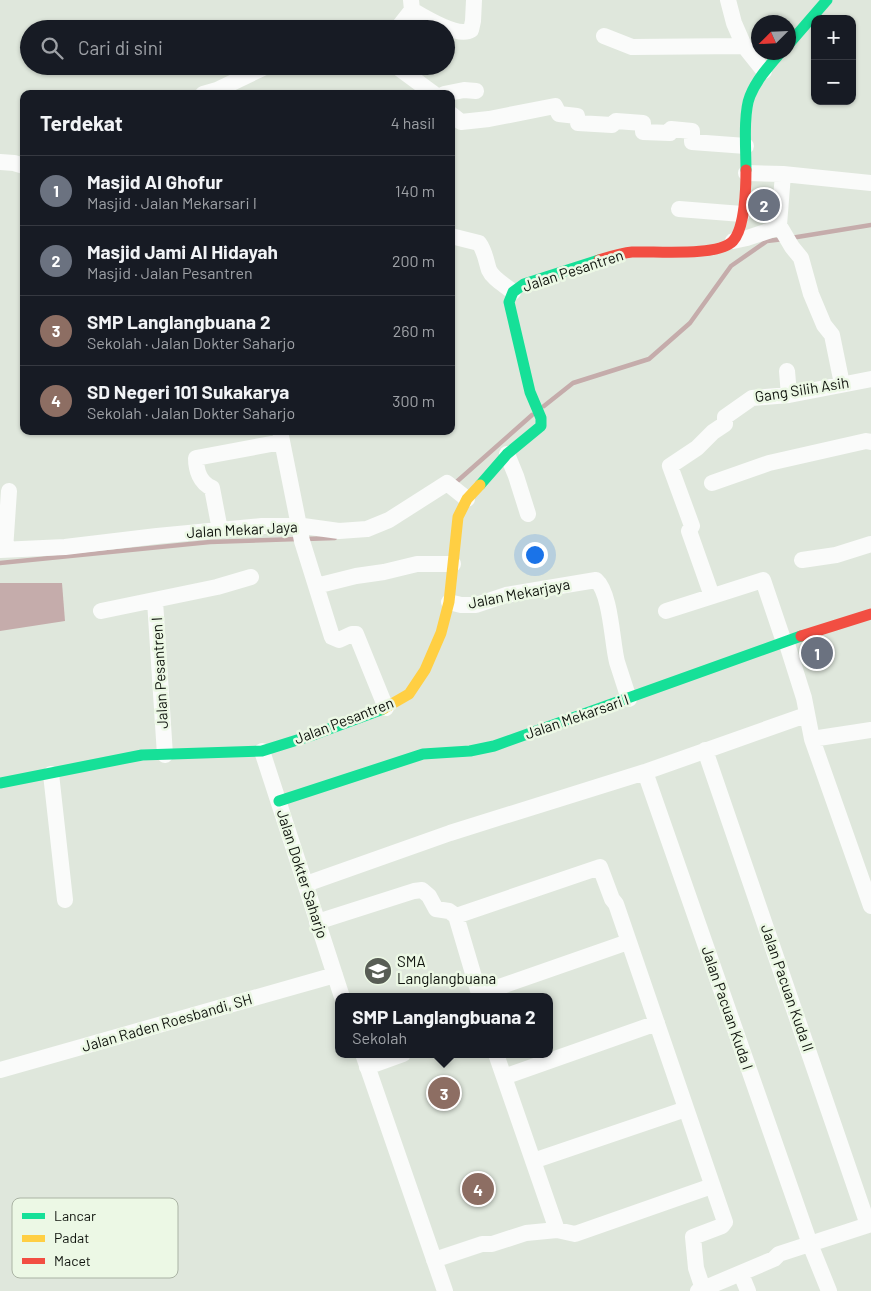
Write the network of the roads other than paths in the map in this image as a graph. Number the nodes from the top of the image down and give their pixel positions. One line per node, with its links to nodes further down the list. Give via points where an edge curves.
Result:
1 (474, 0): 7 (street, via 471,30)
2 (728, 0): 10 (street)
3 (821, 2): 8 (street)
4 (412, 5): 5 (street); 6 (street)
5 (403, 20)
6 (435, 20)
7 (455, 31)
8 (796, 35)
9 (604, 36): 10 (street, via 632,47)
10 (744, 46): 12 (street)
11 (774, 60): 12 (street)
12 (764, 71): 20 (street, via 750,98)
13 (248, 75): 15 (street)
14 (408, 75): 16 (street)
15 (217, 90)
16 (429, 90)
17 (476, 91): 18 (street)
18 (455, 92)
19 (455, 117): 20 (street, via 461,122 470,122 555,106 559,114 577,116 578,122 612,125 616,120 643,123 643,132 692,131 692,142)
20 (746, 146): 23 (street)
21 (0, 162): 22 (street)
22 (20, 164)
23 (746, 173): 24 (street); 27 (street)
24 (782, 174): 25 (street); 28 (street, via 779,224)
25 (871, 183)
26 (679, 209): 27 (street)
27 (742, 214): 30 (street, via 740,230)
28 (785, 236): 30 (street); 34 (street, via 801,258 811,294 824,325 832,335)
29 (455, 237): 31 (street, via 479,243 493,277)
30 (734, 241): 31 (street, Jalan Pesantren, via 706,251 630,252 524,284)
31 (513, 292): 38 (street, Jalan Pesantren, via 509,302 530,392 542,418 540,426)
32 (786, 371): 35 (street)
33 (871, 379): 34 (street, Gang Silih Asih)
34 (842, 384): 35 (street, Gang Silih Asih)
35 (789, 395): 51 (street, Gang Silih Asih, via 747,399 724,417 725,424 698,448 670,466)
36 (281, 437): 43 (street, via 196,458 200,477 205,485 212,488); 44 (street)
37 (871, 442): 39 (street, via 769,463)
38 (507, 454): 41 (street, Jalan Pesantren); 42 (street)
39 (712, 483)
40 (9, 491): 46 (street)
41 (457, 492): 44 (street, Jalan Mekar Jaya, via 447,483 388,520 367,528); 48 (street, Jalan Pesantren)
42 (528, 514)
43 (220, 530): 44 (street, Jalan Mekar Jaya, via 262,526); 46 (street, Jalan Mekar Jaya, via 65,547)
44 (300, 533): 50 (street)
45 (871, 544): 47 (street, via 836,555)
46 (2, 550)
47 (802, 560)
48 (453, 564): 50 (street, via 417,564); 53 (street, Jalan Pesantren)
49 (251, 577): 52 (street, Jalan Pesantren I)
50 (316, 586): 59 (street, via 332,637 338,640 356,634)
51 (712, 596): 55 (street); 57 (street, via 763,580)
52 (155, 601): 54 (street); 65 (street, Jalan Pesantren I)
53 (448, 602): 58 (street, Jalan Mekarjaya, via 476,605 506,595 596,580 607,603 617,661); 59 (street, Jalan Pesantren, via 441,633 426,670 409,694)
54 (101, 610)
55 (666, 611)
56 (871, 614): 57 (street, Jalan Mekarsari I)
57 (785, 642): 58 (street, Jalan Mekarsari I); 60 (street, via 804,698)
58 (629, 699): 69 (street, Jalan Mekarsari I, via 494,746 423,754)
59 (386, 708): 64 (street, Jalan Pesantren)
60 (806, 715): 62 (street); 63 (street)
61 (871, 730): 62 (street)
62 (812, 739): 72 (street)
63 (705, 750): 66 (street); 89 (street, Jalan Pacuan Kuda II)
64 (262, 751): 65 (street, Jalan Pesantren); 69 (street, Jalan Dokter Saharjo)
65 (165, 755): 67 (street, Jalan Pesantren, via 142,755)
66 (645, 772): 70 (street, via 450,833); 91 (street, Jalan Pacuan Kuda I)
67 (51, 774): 68 (street, Jalan Pesantren); 71 (street)
68 (0, 783)
69 (279, 801): 70 (street, Jalan Dokter Saharjo)
70 (306, 884): 74 (street, Jalan Dokter Saharjo)
71 (65, 900)
72 (871, 906)
73 (456, 916): 74 (street, via 436,909 422,890); 75 (street, via 600,867); 78 (street)
74 (317, 922): 76 (street, Jalan Dokter Saharjo)
75 (628, 942): 79 (street); 80 (street)
76 (335, 975): 77 (street, Jalan Dokter Saharjo); 84 (street, Jalan Raden Roesbandi, SH)
77 (341, 993)
78 (478, 993)
79 (487, 993)
80 (657, 1023): 85 (street); 86 (street)
81 (378, 1058): 83 (street)
82 (497, 1058): 85 (street)
83 (365, 1060): 92 (street)
84 (0, 1070)
85 (504, 1077): 87 (street)
86 (686, 1109): 87 (street); 88 (street)
87 (533, 1161): 90 (street)
88 (712, 1186): 90 (street, via 575,1234); 94 (street, via 725,1222 693,1237)
89 (869, 1225): 91 (street, Jalan Pacuan Kuda II)
90 (556, 1230): 92 (street, via 526,1233)
91 (810, 1244): 93 (street, via 779,1254); 97 (street, Jalan Pacuan Kuda I)
92 (434, 1260): 95 (street)
93 (741, 1274): 94 (street); 96 (street)
94 (701, 1290)
95 (445, 1291)
96 (748, 1291)
97 (829, 1291)

